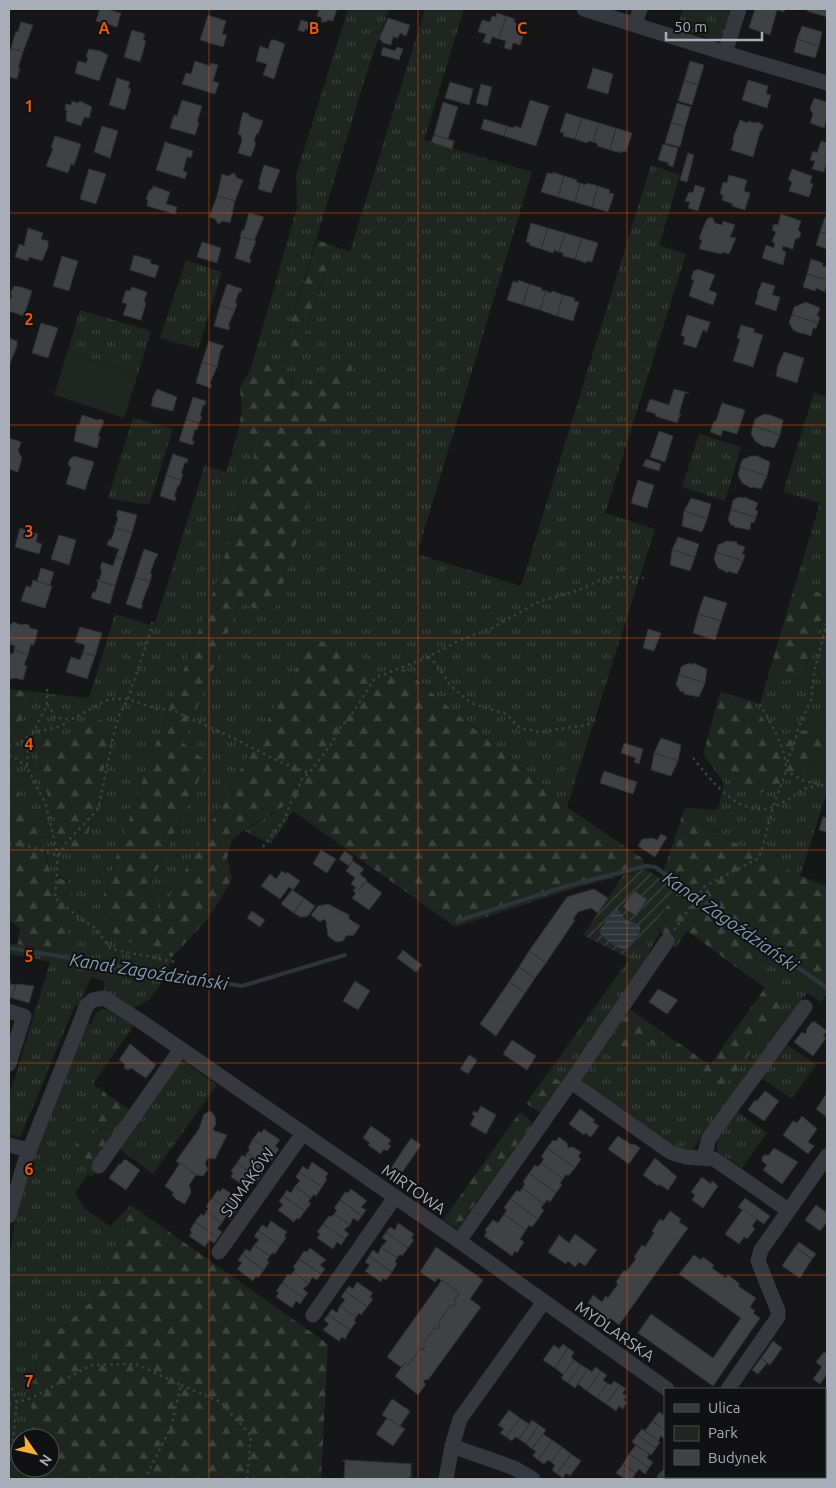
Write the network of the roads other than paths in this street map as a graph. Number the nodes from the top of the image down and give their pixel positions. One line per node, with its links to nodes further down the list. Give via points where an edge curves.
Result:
1 (584, 9): 4 (street)
2 (640, 9): 4 (street)
3 (739, 9): 5 (street)
4 (635, 24): 5 (street)
5 (725, 53): 6 (street)
6 (827, 83)
7 (667, 941): 12 (street)
8 (805, 1007): 17 (street, via 709,1138)
9 (9, 1011): 11 (street, via 24,1016)
10 (181, 1049): 13 (street, MIRTOWA); 15 (street, MIRTOWA, via 104,998 93,1000 87,1005); 18 (street)
11 (9, 1064)
12 (571, 1082): 17 (street, via 670,1152 685,1157); 22 (street)
13 (303, 1133): 19 (street, MIRTOWA); 23 (street, SUMAKÓW)
14 (9, 1144): 15 (street)
15 (29, 1150): 21 (street)
16 (827, 1156): 20 (street)
17 (704, 1157): 20 (street, via 714,1159)
18 (98, 1166)
19 (395, 1197): 22 (street, MIRTOWA); 25 (street)
20 (788, 1210): 27 (street, via 761,1250 758,1261 778,1317)
21 (9, 1216)
22 (458, 1241): 24 (street, MIRTOWA)
23 (219, 1252)
24 (544, 1303): 26 (street, MYDLARSKA); 28 (street, via 469,1404 460,1419)
25 (313, 1315)
26 (666, 1388)
27 (729, 1388)
28 (452, 1446): 29 (street); 30 (street, via 514,1468)
29 (446, 1479)
30 (533, 1479)

